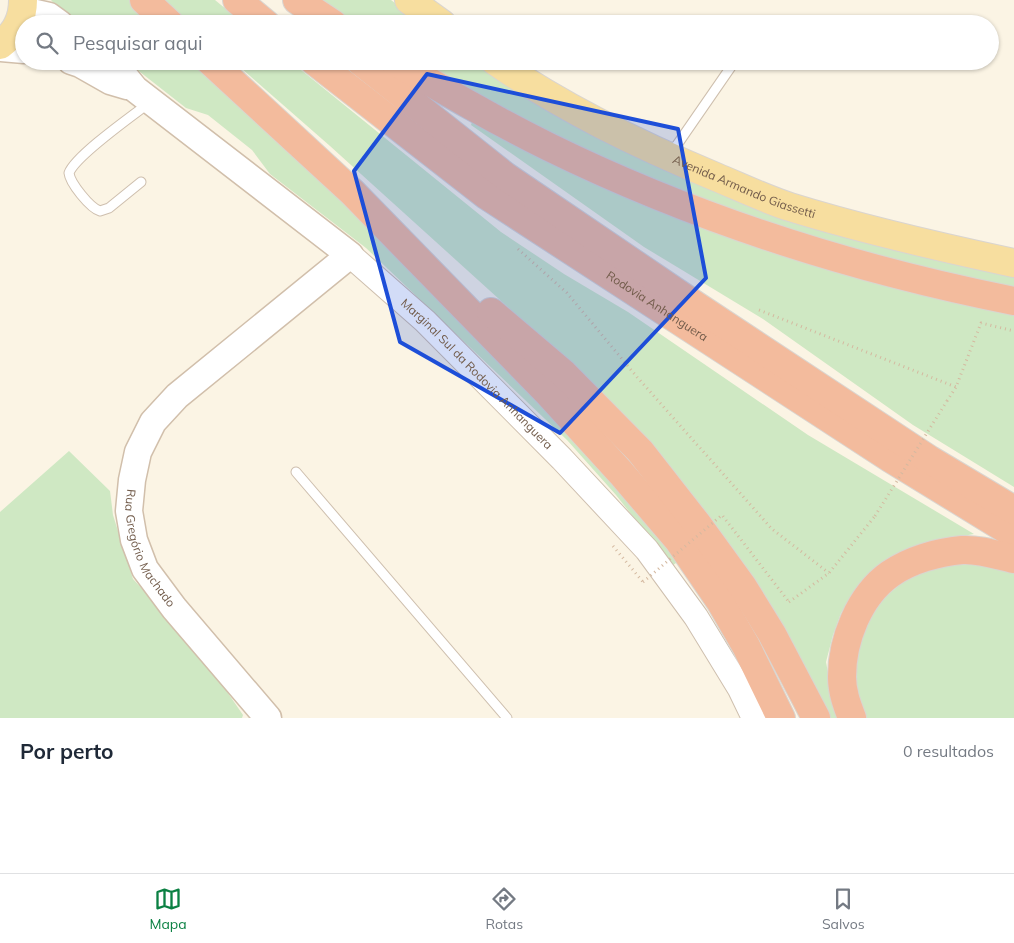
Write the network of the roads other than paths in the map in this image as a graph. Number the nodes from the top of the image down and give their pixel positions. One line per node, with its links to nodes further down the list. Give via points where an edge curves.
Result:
1 (144, 0): 8 (highway)
2 (237, 0): 9 (highway)
3 (283, 0): 10 (highway)
4 (297, 0): 11 (highway)
5 (409, 0): 12 (main road)
6 (23, 5): 7 (main road)
7 (47, 15)
8 (160, 15)
9 (255, 15)
10 (302, 15)
11 (320, 15)
12 (430, 15)
13 (15, 29): 14 (main road)
14 (0, 46): 15 (main road)
15 (15, 48)
16 (91, 70): 24 (main road, Marginal Sul da Rodovia Anhanguera)
17 (120, 70): 24 (main road, Marginal Sul da Rodovia Anhanguera)
18 (220, 70): 27 (highway)
19 (326, 70): 33 (highway, Rodovia Anhanguera, via 486,195 890,458)
20 (372, 70): 32 (highway, Rodovia Anhanguera, via 522,187 695,306 930,460)
21 (410, 70): 30 (highway, via 549,147 730,224 926,281)
22 (508, 70): 25 (main road, Avenida Armando Giassetti, via 594,122)
23 (729, 70): 25 (lane)
24 (143, 95): 26 (lane, via 102,140 74,164 69,173 72,182 100,211 109,208); 28 (main road, Marginal Sul da Rodovia Anhanguera)
25 (668, 157): 29 (main road, Avenida Armando Giassetti, via 788,206 926,244)
26 (141, 182)
27 (352, 192): 38 (highway, via 549,394 679,541 746,646); 39 (highway, via 564,374 640,451 742,587 772,634)
28 (350, 255): 35 (main road, Rua Gregório Machado, via 177,396 153,422 138,452 132,480 129,511 134,540 146,570 174,608); 37 (street, Marginal Sul da Rodovia Anhanguera, via 426,321 647,550 696,617)
29 (1014, 263)
30 (1014, 301)
31 (296, 472): 36 (lane)
32 (1014, 510)
33 (1014, 534)
34 (1014, 559): 40 (highway, via 964,550 939,553 890,574 871,592 851,628 845,653 842,678)
35 (268, 718)
36 (507, 718)
37 (754, 718)
38 (781, 718)
39 (816, 718)
40 (852, 718)

